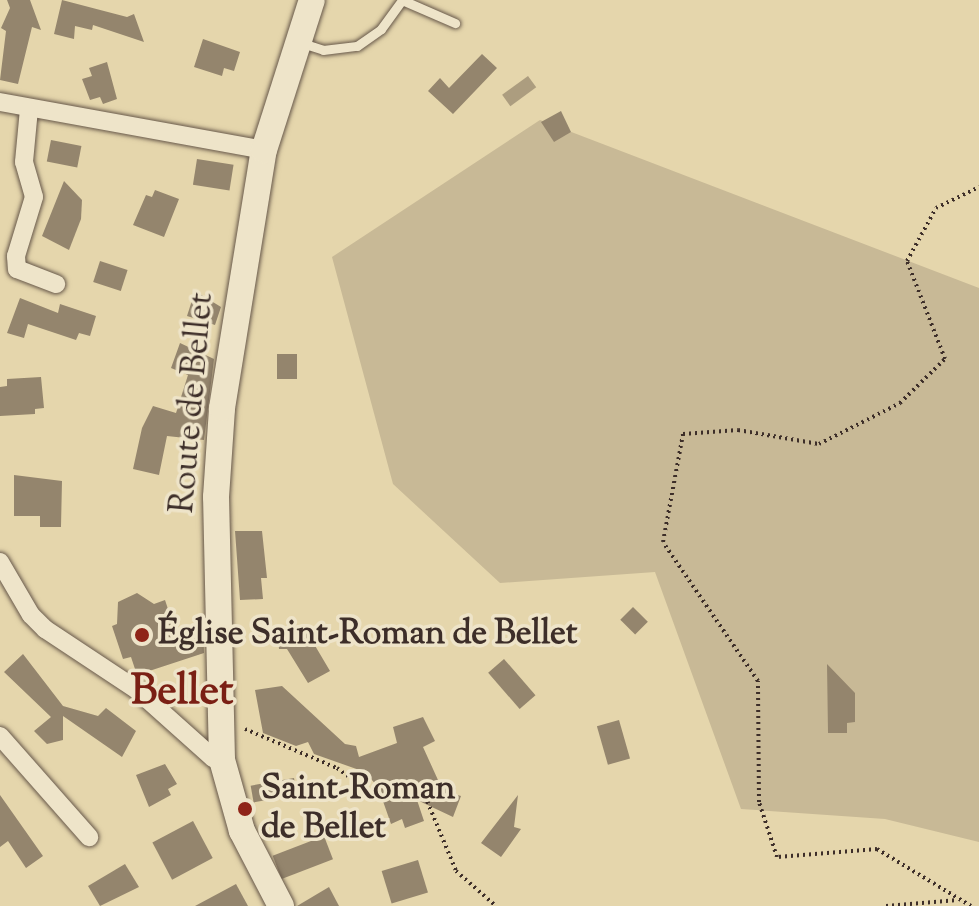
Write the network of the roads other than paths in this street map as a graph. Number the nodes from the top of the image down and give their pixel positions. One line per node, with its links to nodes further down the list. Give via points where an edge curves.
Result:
1 (312, 0): 3 (main road, Route de Bellet)
2 (455, 23): 3 (lane, via 402,0 381,29 357,46 323,50)
3 (298, 42): 6 (main road, Route de Bellet)
4 (0, 102): 5 (street)
5 (29, 109): 6 (street); 7 (street, via 24,162 34,197 17,269)
6 (264, 150): 10 (main road, Route de Bellet, via 222,408 216,497)
7 (56, 284)
8 (0, 562): 10 (street, via 45,629 115,674 213,758)
9 (0, 736): 11 (street)
10 (222, 760): 12 (main road, Route de Bellet, via 242,831)
11 (89, 837)
12 (281, 906)

